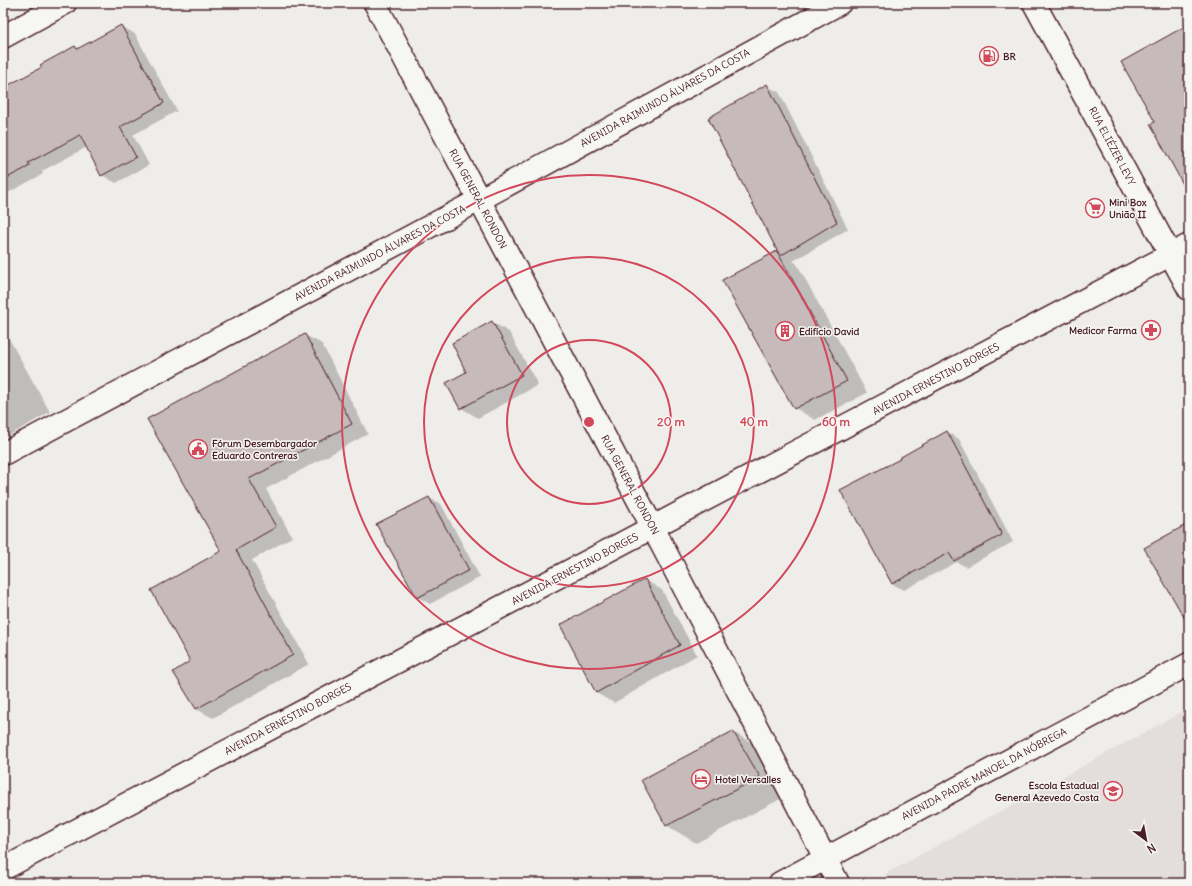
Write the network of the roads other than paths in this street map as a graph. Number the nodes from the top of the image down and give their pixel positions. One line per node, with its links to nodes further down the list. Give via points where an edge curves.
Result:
1 (65, 3): 5 (street)
2 (375, 3): 6 (street, RUA GENERAL RONDON)
3 (840, 3): 6 (street, AVENIDA RAIMUNDO ÁLVARES DA COSTA)
4 (1034, 3): 7 (street, RUA ELIÉZER LEVY)
5 (3, 37)
6 (479, 200): 9 (street, AVENIDA RAIMUNDO ÁLVARES DA COSTA); 10 (street, RUA GENERAL RONDON)
7 (1180, 250): 8 (street, RUA ELIÉZER LEVY); 10 (street, AVENIDA ERNESTINO BORGES)
8 (1189, 289)
9 (3, 454)
10 (653, 528): 12 (street, RUA GENERAL RONDON); 13 (street, AVENIDA ERNESTINO BORGES)
11 (1189, 664): 12 (street, AVENIDA PADRE MANOEL DA NÓBREGA)
12 (826, 859): 14 (street, AVENIDA PADRE MANOEL DA NÓBREGA); 15 (street, RUA GENERAL RONDON)
13 (3, 869)
14 (780, 883)
15 (838, 883)

